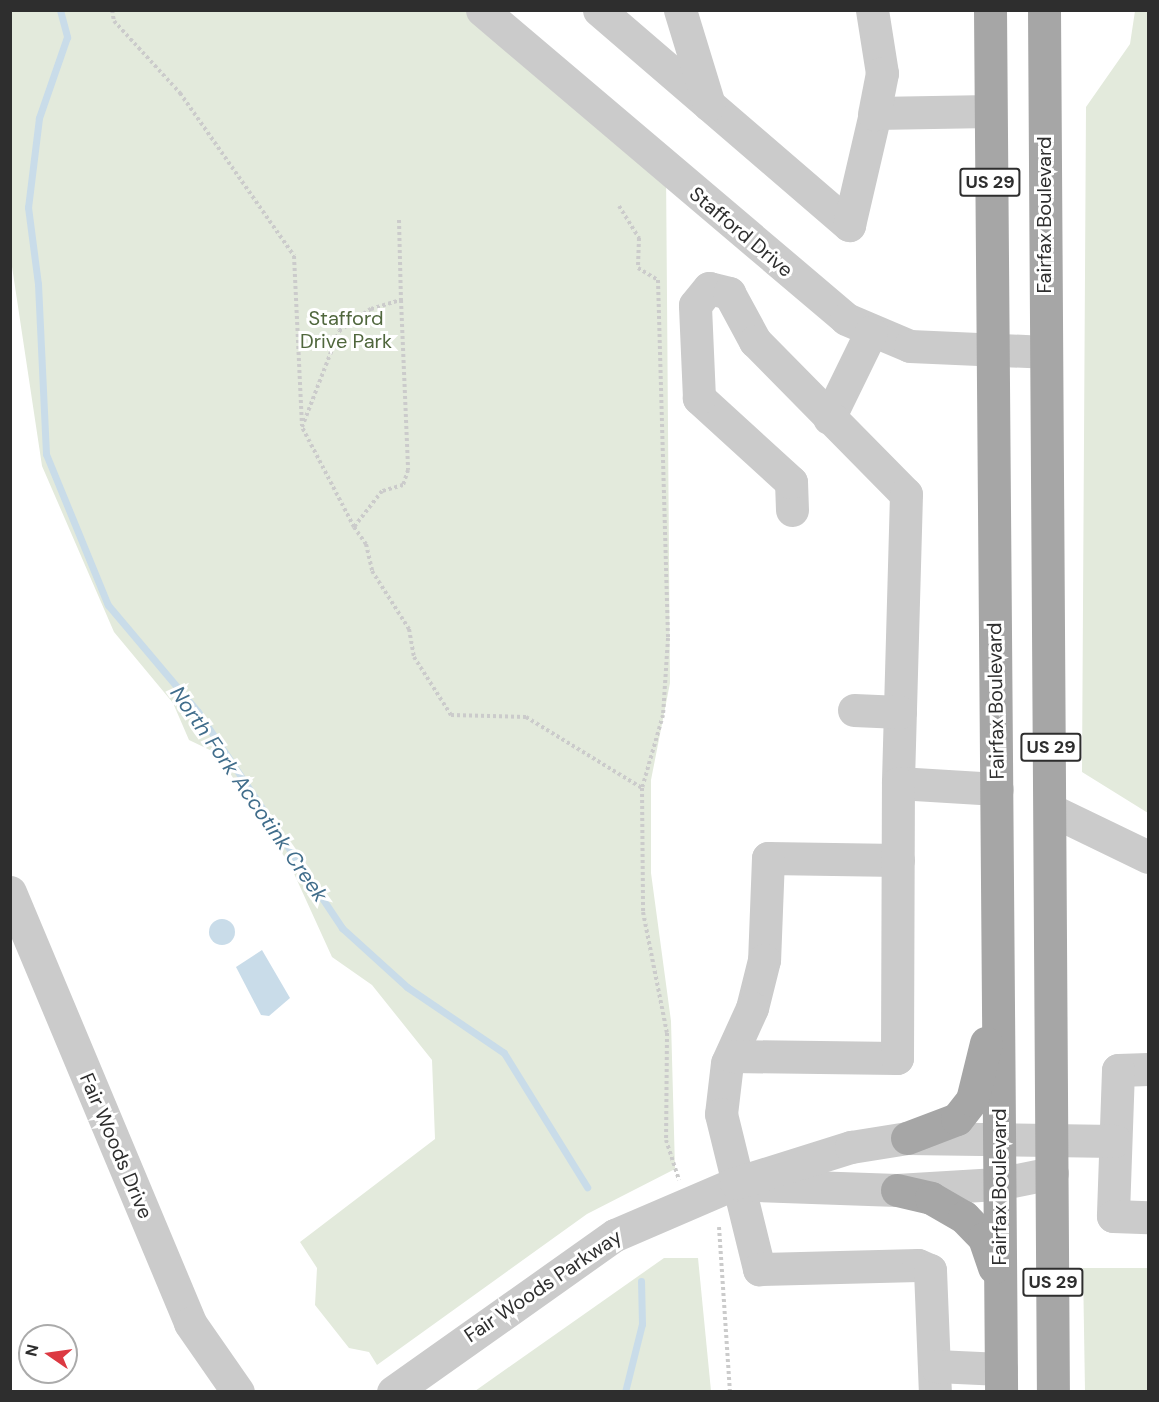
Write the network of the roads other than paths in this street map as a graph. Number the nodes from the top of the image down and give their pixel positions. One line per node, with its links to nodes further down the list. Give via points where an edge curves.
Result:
1 (599, 10): 7 (street)
2 (680, 10): 7 (street)
3 (872, 10): 9 (street, via 882,73)
4 (990, 10): 8 (main road, Fairfax Boulevard / US 29)
5 (1044, 10): 11 (main road, Fairfax Boulevard / US 29)
6 (499, 16): 10 (street, Stafford Drive, via 827,306)
7 (709, 105): 9 (street, via 849,225)
8 (990, 111): 9 (street); 12 (main road, Fairfax Boulevard / US 29)
9 (874, 114)
10 (871, 332): 12 (street, Stafford Drive, via 910,346); 13 (street)
11 (1045, 352): 12 (street, Stafford Drive); 19 (main road, Fairfax Boulevard / US 29)
12 (990, 353): 18 (main road, Fairfax Boulevard / US 29)
13 (829, 418): 14 (street, via 788,371 755,341 729,293 709,288 700,293 694,333 699,398 791,482); 16 (street, via 906,494)
14 (792, 510)
15 (854, 710): 16 (street)
16 (900, 712): 17 (street)
17 (898, 783): 18 (street); 21 (street)
18 (997, 789): 23 (main road, Fairfax Boulevard / US 29)
19 (1053, 811): 20 (street); 29 (main road, Fairfax Boulevard / US 29)
20 (1149, 857)
21 (898, 860): 24 (street, via 768,858 764,960); 24 (street, via 897,1058)
22 (10, 892): 37 (street, Fair Woods Drive, via 190,1323)
23 (999, 980): 26 (main road, via 972,1101 947,1126); 27 (main road, Fairfax Boulevard / US 29)
24 (732, 1056): 30 (street, via 721,1114)
25 (1149, 1069): 28 (street, via 1118,1070)
26 (907, 1138): 27 (street, Fair Woods Parkway); 30 (street, Fair Woods Parkway, via 851,1147)
27 (998, 1141): 29 (street, Fair Woods Parkway); 31 (main road, Fairfax Boulevard / US 29)
28 (1115, 1141): 29 (street); 33 (street, via 1113,1216)
29 (1052, 1157): 31 (street, Fair Woods Parkway); 39 (main road, Fairfax Boulevard / US 29)
30 (736, 1183): 32 (street, Fair Woods Parkway); 35 (street, via 759,1269 918,1265 930,1270); 38 (street, Fair Woods Parkway, via 615,1234)
31 (997, 1184): 32 (street, Fair Woods Parkway); 34 (main road, Fairfax Boulevard / US 29)
32 (897, 1190): 34 (main road, via 931,1198 964,1217 984,1238)
33 (1149, 1217)
34 (1000, 1288): 36 (main road, Fairfax Boulevard / US 29)
35 (936, 1379): 36 (street)
36 (1001, 1380)
37 (238, 1392)
38 (393, 1392)
39 (1053, 1392)

